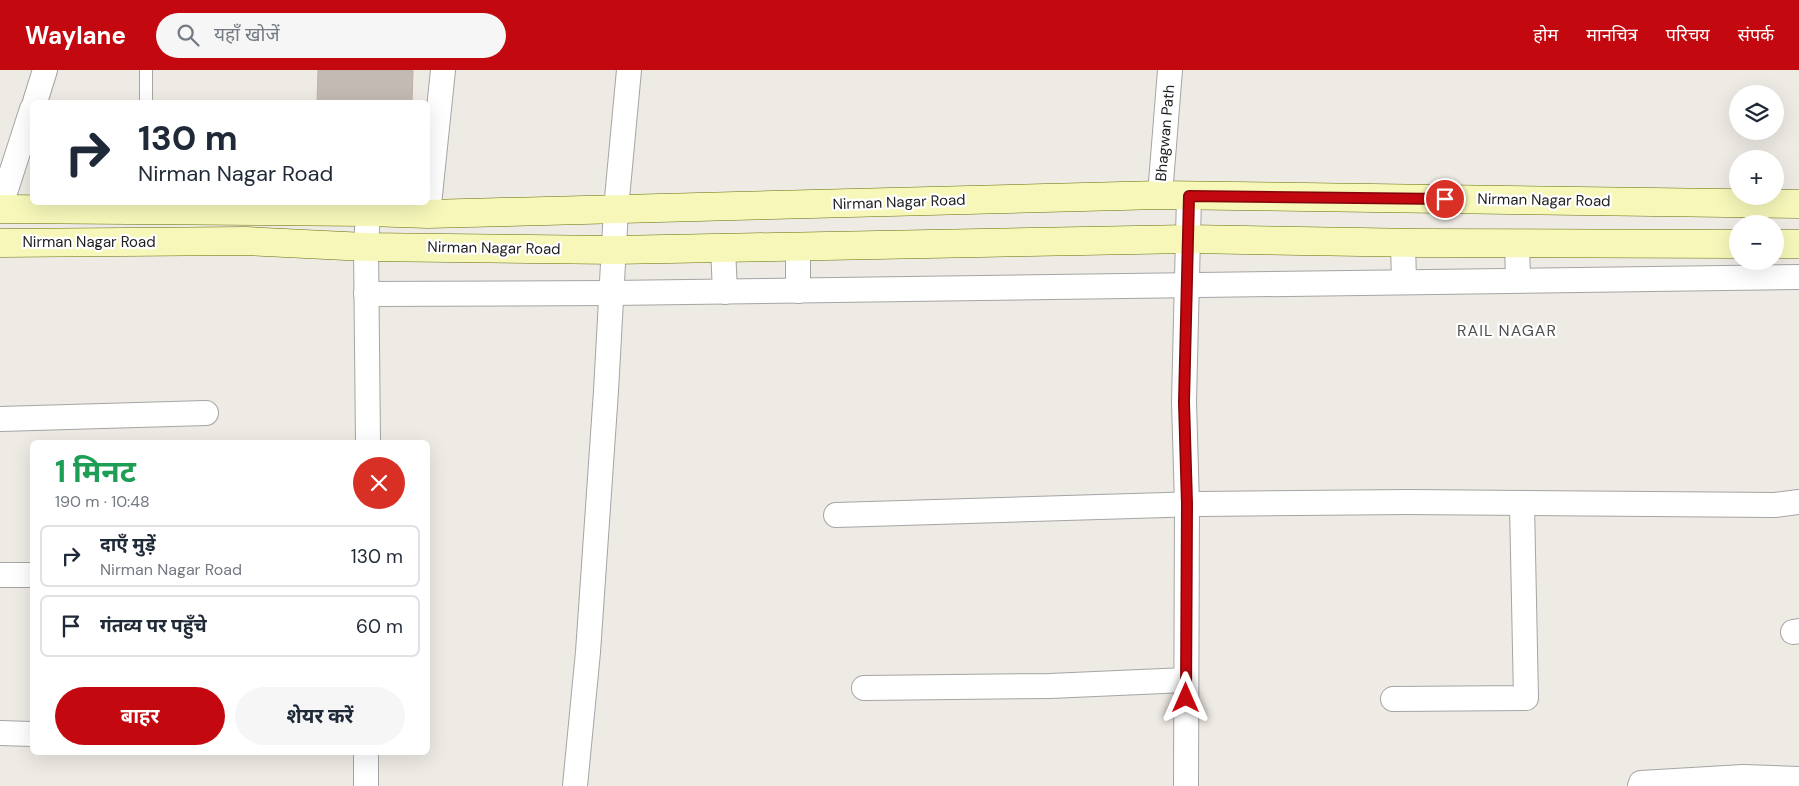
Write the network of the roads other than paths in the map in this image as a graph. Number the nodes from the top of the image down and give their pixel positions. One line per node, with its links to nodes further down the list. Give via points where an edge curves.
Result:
1 (45, 70): 6 (street)
2 (146, 70): 7 (lane)
3 (443, 70): 9 (street)
4 (629, 70): 16 (street)
5 (1170, 70): 10 (street, Bhagwan Path)
6 (36, 100)
7 (146, 100)
8 (30, 115): 15 (street)
9 (430, 195)
10 (1160, 195): 11 (street, Nirman Nagar Road); 16 (street, Nirman Nagar Road)
11 (1189, 196): 12 (street, Nirman Nagar Road); 19 (street)
12 (1799, 204)
13 (429, 205): 18 (street)
14 (144, 206): 15 (street, Nirman Nagar Road); 17 (street, Nirman Nagar Road)
15 (0, 208)
16 (616, 209): 18 (street, Nirman Nagar Road); 30 (street)
17 (368, 212): 18 (street, Nirman Nagar Road); 27 (street)
18 (428, 214)
19 (1188, 239): 21 (street, Nirman Nagar Road); 28 (street, Nirman Nagar Road); 35 (street)
20 (0, 243): 27 (street, Nirman Nagar Road, via 246,241)
21 (1403, 243): 22 (street, Nirman Nagar Road); 34 (street)
22 (1516, 243): 23 (street, Nirman Nagar Road); 33 (street)
23 (1706, 244): 24 (street, Nirman Nagar Road); 32 (street)
24 (1729, 244)
25 (1784, 244): 26 (street)
26 (1799, 244)
27 (366, 247): 30 (street, Nirman Nagar Road); 39 (street)
28 (798, 247): 29 (street, Nirman Nagar Road); 36 (street)
29 (723, 248): 30 (street, Nirman Nagar Road); 37 (street)
30 (614, 250): 38 (street)
31 (1799, 277): 32 (street)
32 (1708, 278): 33 (street)
33 (1518, 280): 34 (street)
34 (1404, 282): 35 (street)
35 (1186, 285): 36 (street); 44 (street, via 1184,402)
36 (798, 291): 37 (street)
37 (725, 292): 38 (street)
38 (611, 293): 39 (street); 58 (street, via 588,652)
39 (366, 294): 42 (street)
40 (206, 413): 41 (street)
41 (0, 419)
42 (368, 440)
43 (1799, 502): 45 (street, via 1775,505)
44 (1187, 504): 45 (street); 46 (street); 49 (street)
45 (1522, 504): 51 (street, via 1526,698)
46 (836, 515)
47 (30, 574): 48 (street)
48 (0, 575)
49 (1186, 680): 50 (street, via 1050,686); 59 (street)
50 (864, 688)
51 (1393, 699)
52 (0, 733): 53 (street)
53 (30, 734)
54 (366, 755): 57 (street)
55 (1799, 779): 56 (street)
56 (1743, 781): 60 (street, via 1641,783)
57 (366, 786)
58 (575, 786)
59 (1186, 786)
60 (1640, 786)

